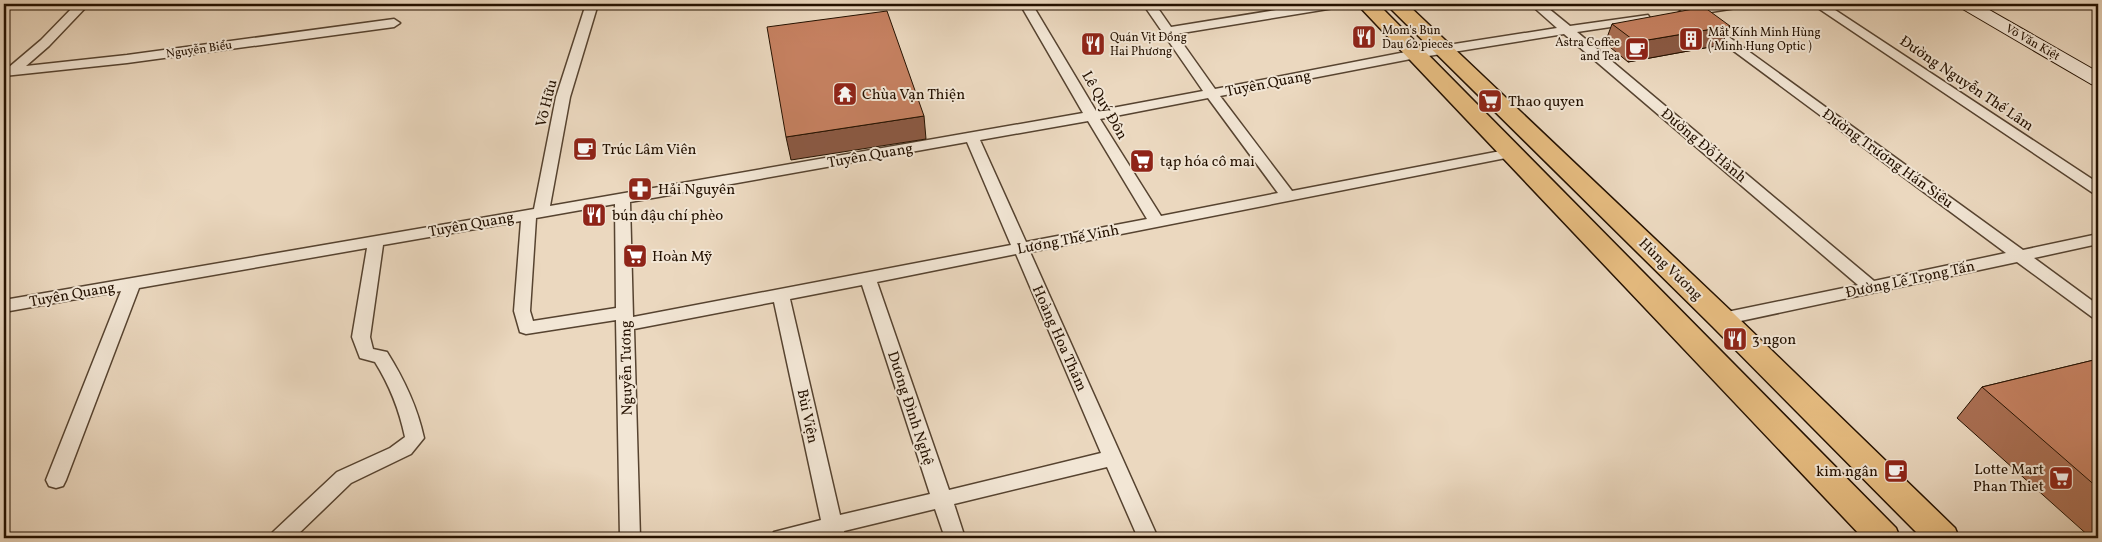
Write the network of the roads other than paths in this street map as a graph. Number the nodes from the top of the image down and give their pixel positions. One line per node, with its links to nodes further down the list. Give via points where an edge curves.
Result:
1 (83, 4): 18 (street, via 45,43)
2 (592, 4): 27 (street, Võ Hữu, via 563,97)
3 (1026, 4): 21 (street, Lê Quý Đôn)
4 (1149, 4): 15 (street)
5 (1334, 4): 15 (street)
6 (1367, 4): 17 (main road)
7 (1396, 4): 16 (main road, Hùng Vương)
8 (1536, 4): 14 (street, Đường Đỗ Hành)
9 (1736, 4): 12 (street, Tuyên Quang)
10 (1818, 4): 24 (street, Đường Nguyễn Thế Lâm)
11 (1967, 4): 19 (street, Võ Văn Kiệt)
12 (1674, 11): 14 (street, Tuyên Quang); 32 (street, Đường Trương Hán Siêu)
13 (394, 23): 18 (street, Nguyễn Biểu, via 127,60)
14 (1568, 30): 16 (street, Tuyên Quang); 35 (street, Đường Đỗ Hành)
15 (1169, 31): 20 (street)
16 (1443, 50): 17 (street, Tuyên Quang); 40 (main road, Hùng Vương)
17 (1416, 54): 20 (street, Tuyên Quang); 23 (main road)
18 (8, 71)
19 (2098, 80)
20 (1212, 94): 21 (street, Tuyên Quang); 25 (street)
21 (1093, 116): 22 (street, Tuyên Quang); 28 (street, Lê Quý Đôn)
22 (972, 137): 26 (street, Tuyên Quang); 31 (street, Hoàng Hoa Thám)
23 (1511, 153): 25 (street, Lương Thế Vinh); 50 (main road)
24 (2098, 190)
25 (1288, 196): 28 (street, Lương Thế Vinh)
26 (622, 198): 27 (street, Tuyên Quang); 39 (street, Nguyễn Tương)
27 (535, 213): 30 (street, Tuyên Quang); 39 (street, Võ Hữu, via 522,311 526,328)
28 (1157, 222): 31 (street, Lương Thế Vinh)
29 (2098, 239): 32 (street, Đường Lê Trọng Tấn)
30 (376, 241): 34 (street, Tuyên Quang); 45 (street, via 362,345 366,354 381,356 401,387 414,438 406,449 368,464 336,484 298,525)
31 (1021, 248): 33 (street, Lương Thế Vinh); 41 (street, Hoàng Hoa Thám)
32 (2020, 256): 35 (street, Đường Lê Trọng Tấn); 38 (street, Đường Trương Hán Siêu)
33 (868, 278): 36 (street, Lương Thế Vinh); 43 (street, Dương Đình Nghệ)
34 (132, 282): 37 (street, Tuyên Quang); 42 (street)
35 (1871, 287): 40 (street, Đường Lê Trọng Tấn)
36 (781, 294): 39 (street, Lương Thế Vinh); 44 (street, Bùi Viện)
37 (4, 306)
38 (2098, 313)
39 (625, 319): 46 (street, Nguyễn Tương)
40 (1722, 319): 51 (main road, Hùng Vương)
41 (1113, 458): 43 (street); 49 (street, Hoàng Hoa Thám)
42 (56, 480)
43 (942, 501): 44 (street); 48 (street, Dương Đình Nghệ)
44 (834, 532): 47 (street)
45 (280, 538)
46 (630, 538)
47 (781, 538)
48 (955, 538)
49 (1148, 538)
50 (1884, 538)
51 (1942, 538)

